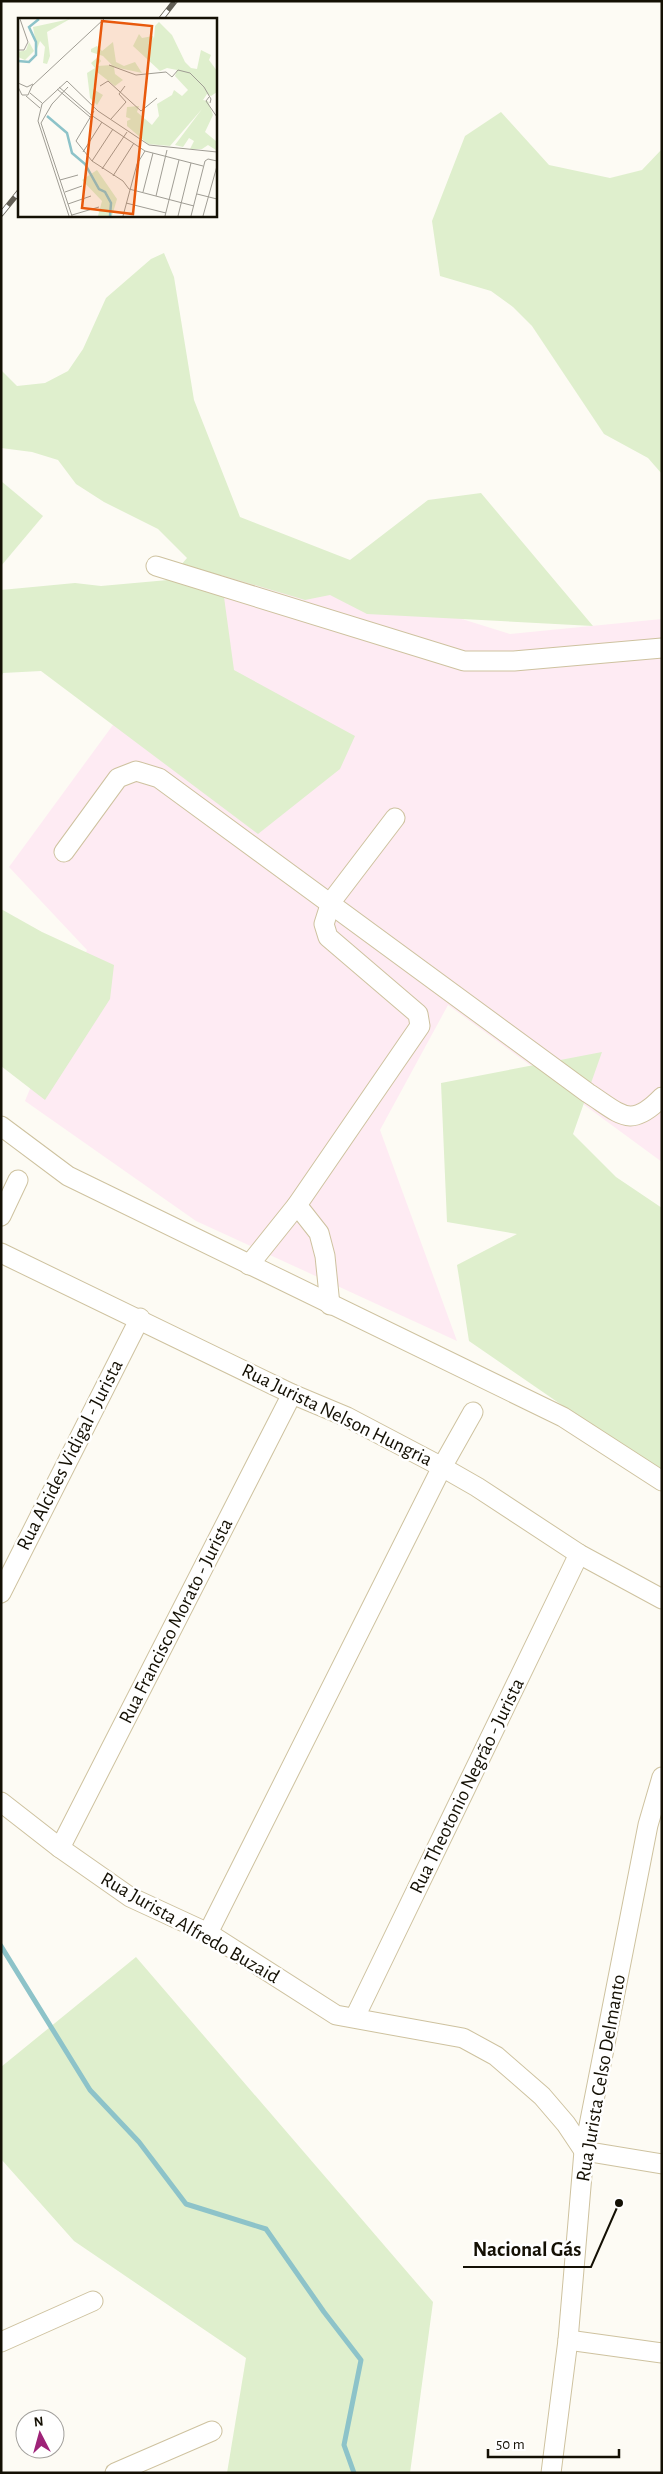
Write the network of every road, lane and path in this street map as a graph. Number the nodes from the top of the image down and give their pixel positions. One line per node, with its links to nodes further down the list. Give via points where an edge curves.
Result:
1 (156, 566): 2 (street, via 464,661 514,661)
2 (662, 648)
3 (395, 818): 5 (street)
4 (64, 852): 5 (street, via 118,778 136,771 159,778)
5 (331, 902): 6 (street, via 588,1093 623,1115 634,1117 647,1112); 9 (street, via 324,924 328,937 418,1014 420,1026)
6 (662, 1097)
7 (1, 1126): 12 (street, via 68,1176)
8 (18, 1180): 10 (street)
9 (297, 1205): 12 (street); 13 (street, via 319,1233)
10 (1, 1216)
11 (1, 1253): 14 (street, Rua Jurista Nelson Hungria)
12 (249, 1266): 13 (street)
13 (330, 1305): 18 (street, via 563,1417)
14 (140, 1318): 15 (street, Rua Jurista Nelson Hungria); 20 (street, Rua Alcides Vidigal - Jurista)
15 (292, 1394): 17 (street, Rua Jurista Nelson Hungria, via 347,1417); 24 (street, Rua Francisco Morato - Jurista)
16 (473, 1412): 17 (street)
17 (442, 1467): 19 (street, Rua Jurista Nelson Hungria, via 477,1486); 25 (street)
18 (662, 1481)
19 (579, 1554): 21 (street, Rua Jurista Nelson Hungria); 26 (street, Rua Theotonio Negrão - Jurista)
20 (1, 1592)
21 (662, 1599)
22 (662, 1777): 27 (street, Rua Jurista Celso Delmanto, via 648,1825)
23 (1, 1802): 24 (street, Rua Jurista Alfredo Buzaid)
24 (60, 1848): 25 (street, Rua Jurista Alfredo Buzaid, via 130,1897)
25 (208, 1933): 26 (street, Rua Jurista Alfredo Buzaid, via 336,2015)
26 (355, 2017): 27 (street, Rua Jurista Alfredo Buzaid, via 463,2038 496,2056 542,2096)
27 (584, 2151): 28 (street); 30 (street, Rua Jurista Celso Delmanto)
28 (662, 2164)
29 (93, 2301): 31 (street)
30 (568, 2340): 32 (street); 35 (street, Rua Jurista Celso Delmanto)
31 (1, 2342)
32 (662, 2353)
33 (212, 2431): 34 (street)
34 (116, 2473)
35 (551, 2473)

